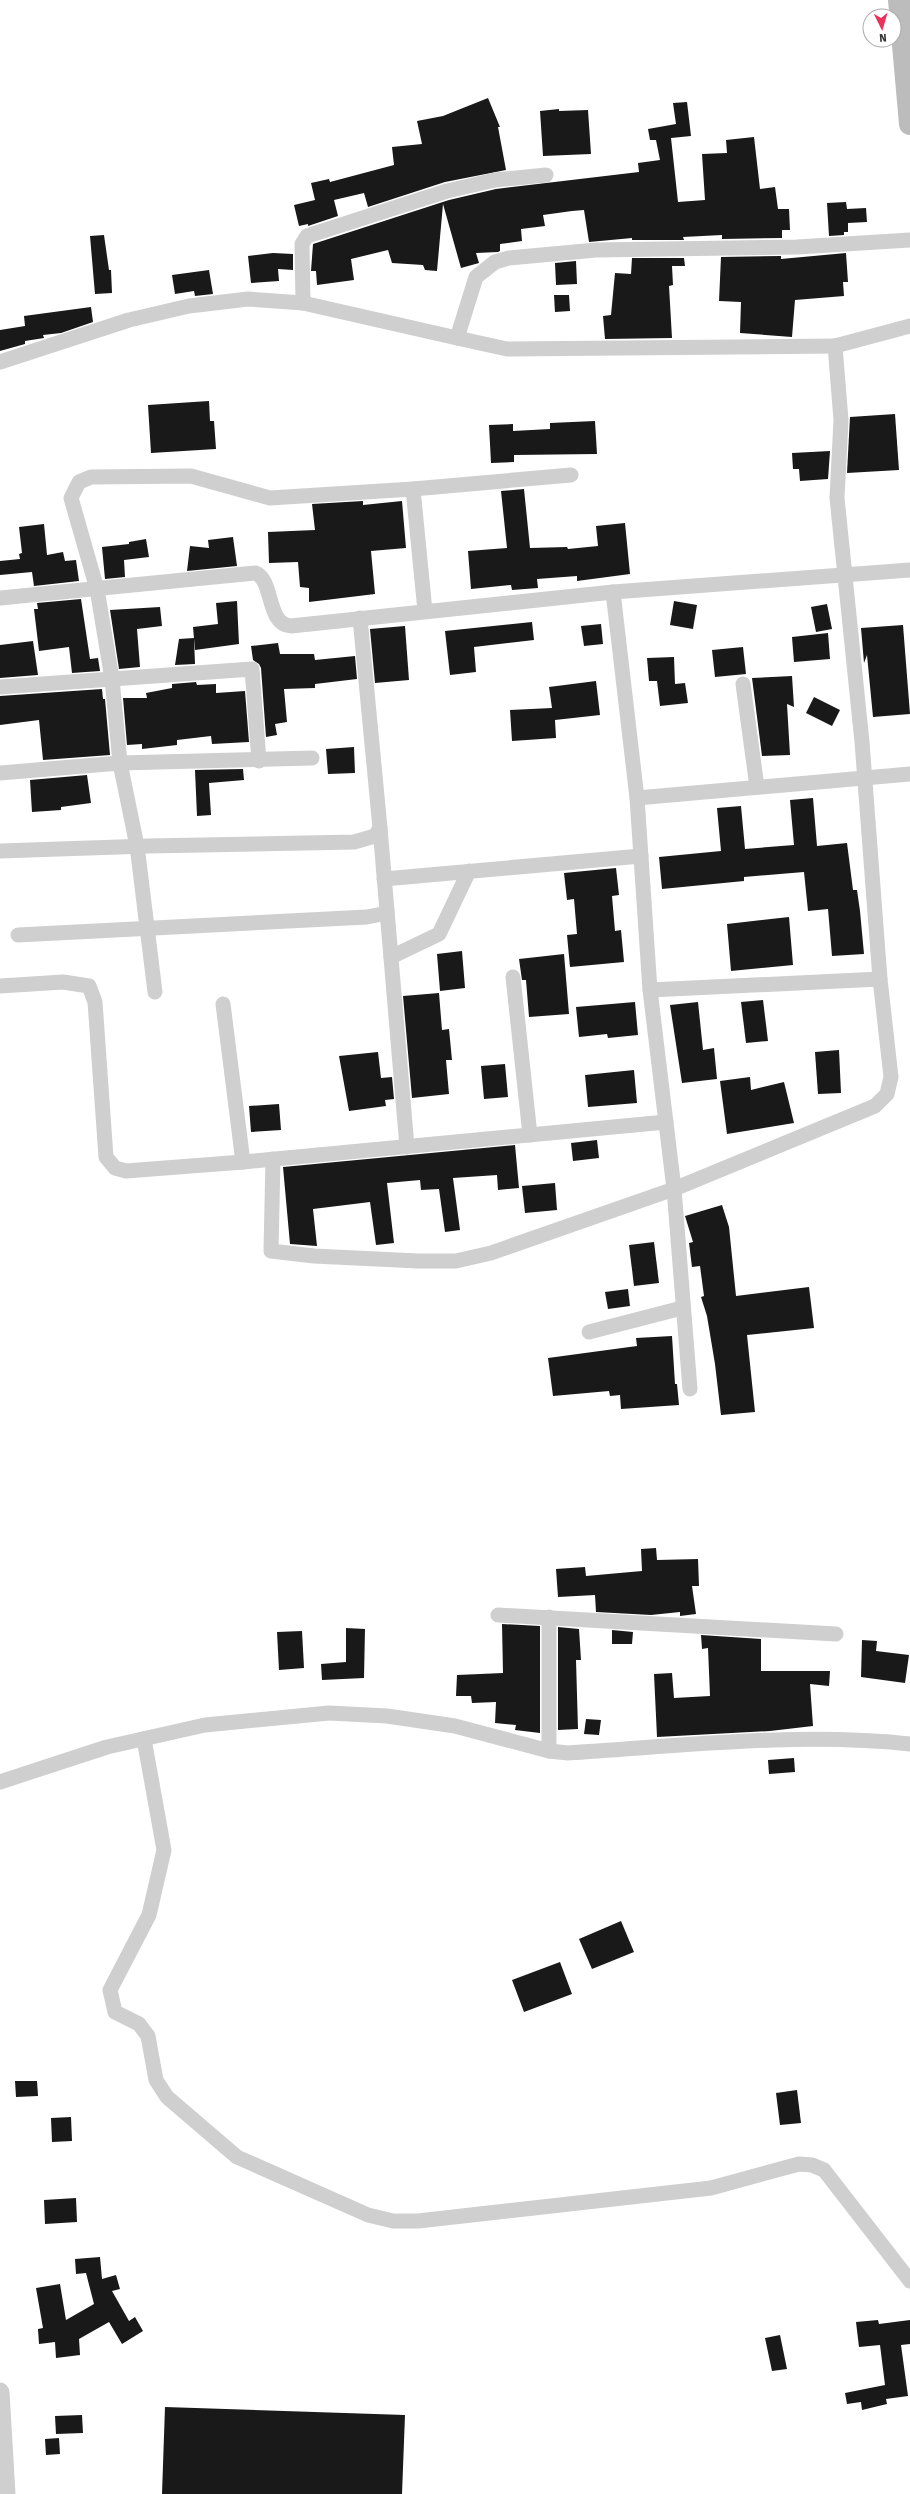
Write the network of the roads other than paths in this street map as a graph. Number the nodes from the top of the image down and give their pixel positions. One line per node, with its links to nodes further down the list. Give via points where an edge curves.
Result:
1 (900, 0): 2 (main road)
2 (910, 124)
3 (546, 174): 5 (street, via 495,180 447,192 307,236 302,244)
4 (910, 240): 7 (street, via 797,247 596,250 509,258 495,262 476,278)
5 (302, 303): 7 (street); 9 (street, via 248,299 189,306 129,320)
6 (910, 326): 8 (street)
7 (457, 338): 8 (street, via 507,349)
8 (835, 346): 13 (street, via 841,420 837,498)
9 (0, 362)
10 (572, 474): 11 (street)
11 (413, 489): 14 (street, via 270,498 191,476 91,477 79,482 70,498); 17 (street)
12 (910, 570): 13 (street)
13 (843, 576): 15 (street); 27 (street)
14 (97, 589): 16 (street); 18 (street, via 255,573 259,575 282,625); 19 (street)
15 (613, 592): 17 (street); 29 (street)
16 (0, 598)
17 (425, 611): 18 (street)
18 (360, 618): 30 (street)
19 (112, 679): 21 (street); 23 (street, via 252,669); 24 (street)
20 (743, 684): 28 (street)
21 (0, 687)
22 (312, 758): 23 (street)
23 (259, 761): 24 (street)
24 (120, 763): 25 (street); 31 (street)
25 (0, 773)
26 (910, 774): 27 (street)
27 (865, 778): 28 (street); 41 (street)
28 (757, 787): 29 (street)
29 (637, 798): 33 (street)
30 (380, 828): 31 (street, via 375,836 354,842); 35 (street)
31 (137, 846): 32 (street); 37 (street)
32 (0, 851)
33 (641, 856): 34 (street); 43 (street)
34 (469, 871): 35 (street); 39 (street, via 438,934)
35 (384, 878): 36 (street)
36 (387, 913): 37 (street, via 368,917); 39 (street)
37 (147, 928): 38 (street); 44 (street)
38 (18, 935)
39 (391, 957): 48 (street)
40 (513, 977): 47 (street)
41 (880, 979): 43 (street); 51 (street, via 890,1077 890,1087 882,1101 876,1106)
42 (0, 986): 50 (street, via 63,982 89,986 95,1002 106,1157 115,1168 126,1171)
43 (650, 990): 46 (street)
44 (155, 992)
45 (224, 1004): 50 (street)
46 (666, 1122): 47 (street); 51 (street)
47 (530, 1135): 48 (street)
48 (407, 1147): 49 (street)
49 (273, 1159): 50 (street); 51 (street, via 271,1251 314,1256 456,1261 491,1253)
50 (243, 1162)
51 (674, 1189): 52 (street)
52 (682, 1308): 53 (street); 54 (street)
53 (589, 1332)
54 (690, 1389)
55 (498, 1615): 56 (street)
56 (548, 1617): 57 (street); 60 (street)
57 (836, 1634)
58 (144, 1739): 60 (street, via 205,1725 329,1713 387,1716 456,1726); 61 (street, via 107,1747); 62 (street, via 164,1850 149,1915 113,1984 111,1997 115,2012 139,2024 148,2036 156,2080 167,2097 237,2157 368,2215 393,2221 418,2221 711,2188 799,2164 812,2165 824,2170)
59 (910, 1744): 60 (street, via 882,1741 796,1740 568,1753)
60 (549, 1751)
61 (0, 1782)
62 (895, 2264): 63 (street); 64 (street)
63 (910, 2271)
64 (910, 2282)
65 (0, 2392): 66 (street)
66 (6, 2494)

